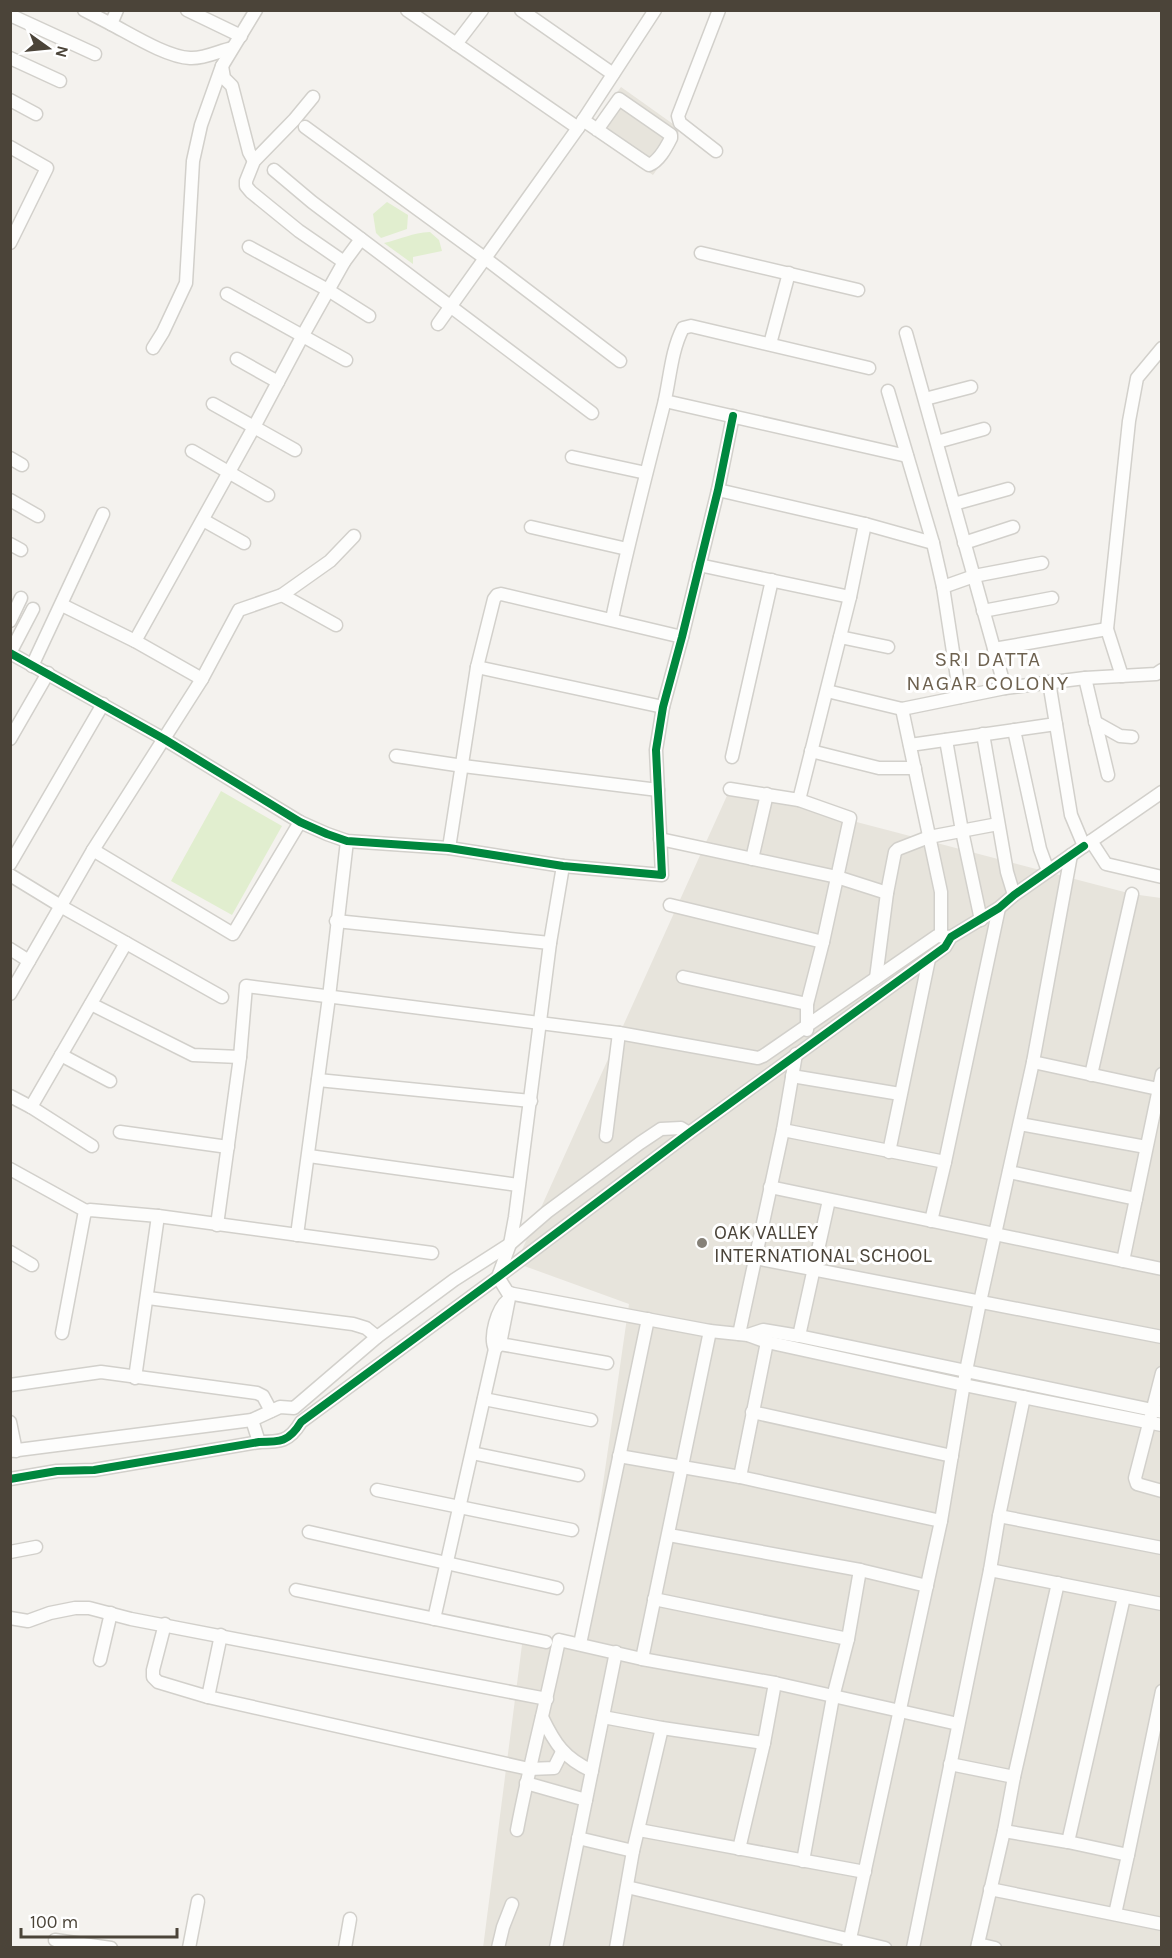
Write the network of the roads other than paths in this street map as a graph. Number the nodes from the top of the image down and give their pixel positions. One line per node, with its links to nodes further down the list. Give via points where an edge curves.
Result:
1 (84, 10): 11 (street)
2 (117, 10): 11 (street)
3 (187, 10): 12 (street)
4 (407, 10): 13 (street)
5 (482, 10): 13 (street)
6 (521, 10): 18 (street)
7 (719, 10): 27 (street, via 678,116 680,123)
8 (255, 11): 12 (street)
9 (649, 13): 18 (street)
10 (10, 15): 15 (street)
11 (111, 24): 14 (street, via 156,47 191,58)
12 (241, 36): 14 (street)
13 (456, 44): 23 (street)
14 (232, 48): 17 (street)
15 (95, 54)
16 (10, 58): 19 (street)
17 (222, 66): 28 (street, via 224,78 232,86); 46 (street, via 193,161 186,283)
18 (614, 74): 23 (street)
19 (60, 81)
20 (314, 97): 28 (street)
21 (10, 100): 22 (street)
22 (36, 114)
23 (581, 124): 25 (street); 34 (street)
24 (305, 127): 34 (street)
25 (597, 130): 25 (street, via 619,99 671,138 657,160 649,165)
26 (10, 147): 31 (street, via 47,168)
27 (716, 151)
28 (254, 161): 35 (street, via 246,181 250,192)
29 (274, 170): 30 (street)
30 (361, 239): 35 (street); 40 (street)
31 (10, 243)
32 (249, 247): 37 (street)
33 (701, 253): 36 (street)
34 (486, 259): 40 (street); 50 (street)
35 (344, 262): 37 (street)
36 (789, 273): 38 (street); 45 (street)
37 (328, 290): 41 (street); 44 (street)
38 (858, 290)
39 (227, 294): 44 (street)
40 (450, 306): 42 (street); 58 (street)
41 (369, 316)
42 (438, 324)
43 (906, 333): 55 (street)
44 (303, 335): 49 (street); 52 (street)
45 (770, 344): 51 (street); 56 (street, via 691,326 683,328)
46 (153, 348)
47 (1161, 348): 102 (street, via 1137,378)
48 (237, 359): 52 (street)
49 (346, 360)
50 (620, 361)
51 (869, 368)
52 (278, 382): 60 (street)
53 (971, 387): 55 (street)
54 (888, 391): 65 (street)
55 (925, 399): 62 (street)
56 (664, 400): 59 (street); 70 (street)
57 (213, 404): 60 (street)
58 (592, 413)
59 (733, 416): 65 (street); 72 (street)
60 (254, 428): 64 (street); 69 (street)
61 (984, 429): 62 (street)
62 (937, 442): 75 (street)
63 (192, 450): 69 (street)
64 (295, 450)
65 (907, 456): 84 (street)
66 (572, 457): 70 (street)
67 (10, 458): 68 (street)
68 (22, 465)
69 (228, 473): 73 (street); 78 (street)
70 (646, 473): 86 (street)
71 (1008, 489): 75 (street)
72 (718, 490): 79 (street); 88 (street)
73 (268, 495)
74 (10, 500): 77 (street)
75 (954, 504): 85 (street)
76 (103, 514): 96 (street)
77 (38, 516)
78 (203, 520): 83 (street); 105 (street)
79 (866, 524): 84 (street); 93 (street)
80 (531, 527): 86 (street)
81 (1013, 527): 85 (street)
82 (354, 536): 92 (street, via 330,561)
83 (244, 543)
84 (933, 543): 91 (street)
85 (964, 543): 89 (street)
86 (627, 549): 99 (street)
87 (1042, 563): 89 (street)
88 (699, 565): 90 (street); 103 (street)
89 (974, 576): 91 (street); 98 (street)
90 (772, 580): 93 (street); 134 (street)
91 (943, 587): 119 (street)
92 (282, 595): 101 (street); 115 (street, via 239,610)
93 (850, 597): 104 (street)
94 (21, 598): 100 (street)
95 (1052, 598): 98 (street)
96 (62, 605): 105 (street); 109 (street)
97 (33, 609): 108 (street)
98 (983, 611): 107 (street)
99 (612, 619): 103 (street); 110 (street, via 497,595)
100 (10, 621)
101 (336, 625)
102 (1107, 629): 107 (street); 113 (street)
103 (682, 637): 121 (street)
104 (840, 637): 106 (street); 118 (street)
105 (135, 641): 115 (street)
106 (888, 647)
107 (994, 650): 117 (street)
108 (10, 653): 109 (street)
109 (32, 666): 112 (street)
110 (477, 667): 121 (street); 135 (street)
111 (1161, 670): 113 (street, via 1156,674)
112 (48, 673): 120 (street); 128 (street)
113 (1122, 676): 114 (street)
114 (1085, 678): 116 (street); 123 (street)
115 (202, 679): 129 (street)
116 (1049, 682): 117 (street); 124 (street)
117 (1005, 688): 119 (street)
118 (827, 692): 122 (street); 132 (street)
119 (960, 698): 122 (street)
120 (103, 704): 129 (street); 154 (street)
121 (663, 707): 139 (street, via 656,750)
122 (902, 709): 131 (street)
123 (1095, 722): 127 (street, via 1120,736); 137 (street)
124 (1056, 724): 125 (street); 149 (street, via 1073,820)
125 (1014, 730): 126 (street); 156 (street)
126 (983, 734): 130 (street); 144 (street)
127 (1132, 737)
128 (10, 739)
129 (164, 739): 143 (street); 151 (street)
130 (946, 740): 131 (street); 145 (street)
131 (910, 745): 136 (street)
132 (811, 751): 136 (street, via 879,768); 142 (street)
133 (396, 756): 135 (street)
134 (732, 757)
135 (463, 766): 139 (street); 150 (street)
136 (915, 768): 146 (street)
137 (1108, 776)
138 (730, 789): 141 (street)
139 (658, 790): 147 (street)
140 (1161, 792): 149 (street)
141 (767, 795): 142 (street); 153 (street)
142 (799, 800): 158 (street, via 850,818)
143 (300, 822): 148 (street); 151 (street, via 233,934)
144 (998, 824): 145 (street); 162 (street)
145 (962, 831): 146 (street); 166 (street)
146 (929, 837): 160 (street, via 895,852); 168 (street)
147 (660, 839): 153 (street); 155 (street, via 662,875)
148 (347, 841): 150 (street); 167 (street)
149 (1087, 844): 152 (street); 159 (street, via 1106,864)
150 (449, 848): 155 (street)
151 (93, 850): 164 (street)
152 (1071, 855): 156 (street); 188 (street)
153 (752, 859): 158 (street)
154 (10, 864)
155 (562, 866): 171 (street)
156 (1048, 871): 162 (street)
157 (10, 875): 164 (street)
158 (837, 877): 160 (street); 169 (street)
159 (1161, 877)
160 (887, 893): 176 (street)
161 (1132, 894): 190 (street)
162 (1014, 895): 165 (street)
163 (670, 905): 169 (street)
164 (61, 906): 170 (street); 174 (street)
165 (999, 908): 166 (street); 209 (street)
166 (981, 920): 168 (street)
167 (336, 921): 171 (street); 179 (street)
168 (946, 937): 173 (street, via 945,947); 176 (street, via 937,936)
169 (823, 942): 181 (street)
170 (126, 943): 178 (street); 180 (street)
171 (550, 944): 182 (street)
172 (10, 949): 174 (street)
173 (928, 959): 176 (street); 195 (street)
174 (29, 961): 177 (street)
175 (683, 977): 181 (street)
176 (873, 987): 184 (street); 184 (street)
177 (10, 994)
178 (222, 997)
179 (329, 997): 182 (street); 187 (street, via 246,986); 192 (street)
180 (91, 1004): 186 (street); 187 (street, via 193,1055)
181 (807, 1004): 184 (street)
182 (540, 1022): 183 (street); 197 (street)
183 (619, 1033): 184 (street, via 758,1058); 203 (street)
184 (808, 1034): 185 (street)
185 (796, 1054): 191 (street); 202 (street)
186 (62, 1055): 193 (street); 198 (street)
187 (240, 1057): 205 (street)
188 (1034, 1062): 190 (street); 199 (street)
189 (1161, 1074): 194 (street)
190 (1091, 1075): 194 (street)
191 (792, 1076): 195 (street); 200 (street)
192 (318, 1080): 197 (street); 208 (street)
193 (110, 1082)
194 (1158, 1089): 206 (street)
195 (900, 1094): 207 (street)
196 (10, 1096): 198 (street)
197 (531, 1101): 212 (street)
198 (31, 1107): 204 (street)
199 (1020, 1124): 206 (street); 211 (street)
200 (783, 1130): 207 (street); 213 (street)
201 (120, 1132): 205 (street)
202 (689, 1133): 222 (street, via 681,1128 662,1129 647,1138); 230 (street)
203 (606, 1136)
204 (92, 1146)
205 (228, 1147): 219 (street)
206 (1146, 1147): 214 (street)
207 (889, 1152): 209 (street)
208 (309, 1156): 212 (street); 221 (street)
209 (945, 1162): 218 (street)
210 (10, 1169): 216 (street)
211 (1009, 1172): 214 (street); 220 (street)
212 (518, 1185): 222 (street)
213 (770, 1187): 215 (street); 225 (street)
214 (1136, 1199): 226 (street)
215 (829, 1200): 218 (street); 228 (street)
216 (86, 1211): 217 (street); 237 (street)
217 (158, 1216): 219 (street); 232 (street)
218 (931, 1221): 220 (street)
219 (217, 1225): 221 (street)
220 (995, 1234): 226 (street); 233 (street)
221 (297, 1235): 224 (street)
222 (510, 1244): 230 (street); 236 (street)
223 (10, 1252): 227 (street)
224 (432, 1253)
225 (755, 1258): 228 (street); 238 (street)
226 (1123, 1261): 229 (street)
227 (32, 1265)
228 (814, 1269): 233 (street); 239 (street)
229 (1161, 1269)
230 (498, 1277): 231 (street); 254 (street)
231 (508, 1297): 234 (street); 242 (street, via 494,1332 492,1342)
232 (148, 1298): 236 (street, via 353,1324); 246 (street)
233 (980, 1302): 240 (street); 244 (street)
234 (648, 1319): 235 (street); 262 (street)
235 (710, 1331): 238 (street); 264 (street)
236 (372, 1332): 251 (street)
237 (62, 1333)
238 (744, 1334): 239 (street, via 763,1330); 241 (street)
239 (799, 1336): 244 (street)
240 (1161, 1337)
241 (767, 1342): 248 (street); 253 (street)
242 (497, 1346): 243 (street); 250 (street)
243 (607, 1364)
244 (966, 1371): 248 (street); 255 (street)
245 (1161, 1373): 255 (street)
246 (135, 1378): 247 (street, via 101,1372); 252 (street, via 257,1393)
247 (10, 1385)
248 (964, 1385): 249 (street); 263 (street)
249 (1024, 1397): 255 (street); 271 (street)
250 (484, 1399): 257 (street); 261 (street)
251 (301, 1402): 252 (street, via 294,1408); 254 (street)
252 (271, 1411): 256 (street)
253 (752, 1412): 263 (street); 266 (street)
254 (310, 1415): 259 (street, via 288,1438)
255 (1156, 1418): 269 (street, via 1135,1478 1137,1484)
256 (252, 1420): 259 (street); 260 (street)
257 (591, 1420)
258 (10, 1422): 260 (street)
259 (259, 1442): 267 (street, via 94,1470)
260 (13, 1451)
261 (472, 1453): 265 (street); 270 (street)
262 (620, 1456): 264 (street); 296 (street)
263 (952, 1456): 272 (street)
264 (681, 1466): 266 (street); 275 (street)
265 (578, 1475)
266 (740, 1477): 272 (street)
267 (10, 1479)
268 (377, 1490): 270 (street)
269 (1161, 1491)
270 (460, 1506): 273 (street); 279 (street)
271 (999, 1516): 277 (street); 281 (street)
272 (941, 1521): 283 (street)
273 (572, 1530)
274 (309, 1532): 279 (street)
275 (669, 1534): 280 (street); 287 (street)
276 (36, 1547): 278 (street)
277 (1161, 1548)
278 (10, 1552)
279 (446, 1564): 284 (street); 291 (street)
280 (860, 1570): 283 (street); 294 (street)
281 (990, 1570): 282 (street); 309 (street)
282 (1058, 1584): 286 (street); 316 (street)
283 (927, 1586): 305 (street)
284 (557, 1588)
285 (296, 1590): 291 (street)
286 (1124, 1597): 288 (street); 323 (street)
287 (654, 1599): 294 (street); 298 (street)
288 (1161, 1604)
289 (111, 1613): 290 (street, via 75,1608 28,1621); 292 (street); 299 (street)
290 (10, 1618)
291 (434, 1619): 295 (street)
292 (165, 1624): 293 (street); 302 (street, via 153,1677)
293 (221, 1635): 302 (street); 304 (street)
294 (848, 1639): 303 (street)
295 (546, 1642)
296 (580, 1644): 297 (street); 304 (street, via 559,1640)
297 (616, 1652): 298 (street); 307 (street)
298 (642, 1659): 300 (street)
299 (100, 1660)
300 (775, 1683): 303 (street); 311 (street)
301 (1161, 1691): 308 (street)
302 (208, 1697): 314 (street)
303 (833, 1697): 305 (street); 327 (street)
304 (547, 1699): 306 (street)
305 (900, 1711): 309 (street); 328 (street)
306 (542, 1717): 312 (street); 314 (street)
307 (603, 1717): 310 (street); 315 (street)
308 (1158, 1721): 326 (street)
309 (958, 1724): 313 (street)
310 (662, 1728): 311 (street); 320 (street)
311 (764, 1743): 324 (street)
312 (562, 1752): 314 (street, via 554,1768); 315 (street)
313 (950, 1764): 316 (street); 346 (street)
314 (529, 1769): 317 (street)
315 (592, 1771): 318 (street)
316 (1014, 1777): 321 (street)
317 (526, 1783): 318 (street); 319 (street)
318 (586, 1800): 322 (street)
319 (517, 1830)
320 (639, 1830): 324 (street); 325 (street)
321 (1004, 1831): 323 (street); 330 (street)
322 (578, 1838): 325 (street); 343 (street)
323 (1068, 1842): 326 (street)
324 (739, 1848): 327 (street)
325 (633, 1851): 329 (street)
326 (1128, 1855): 333 (street)
327 (804, 1861): 328 (street)
328 (865, 1872): 337 (street)
329 (627, 1887): 337 (street); 344 (street)
330 (990, 1889): 333 (street); 338 (street)
331 (198, 1901): 340 (street)
332 (512, 1904): 342 (street)
333 (1115, 1914): 335 (street)
334 (350, 1919): 341 (street)
335 (1161, 1924)
336 (55, 1940): 339 (street)
337 (849, 1943): 345 (street)
338 (978, 1946): 347 (street)
339 (111, 1947)
340 (189, 1947)
341 (345, 1947)
342 (498, 1947)
343 (556, 1947)
344 (616, 1947)
345 (885, 1947)
346 (913, 1947)
347 (995, 1947)

